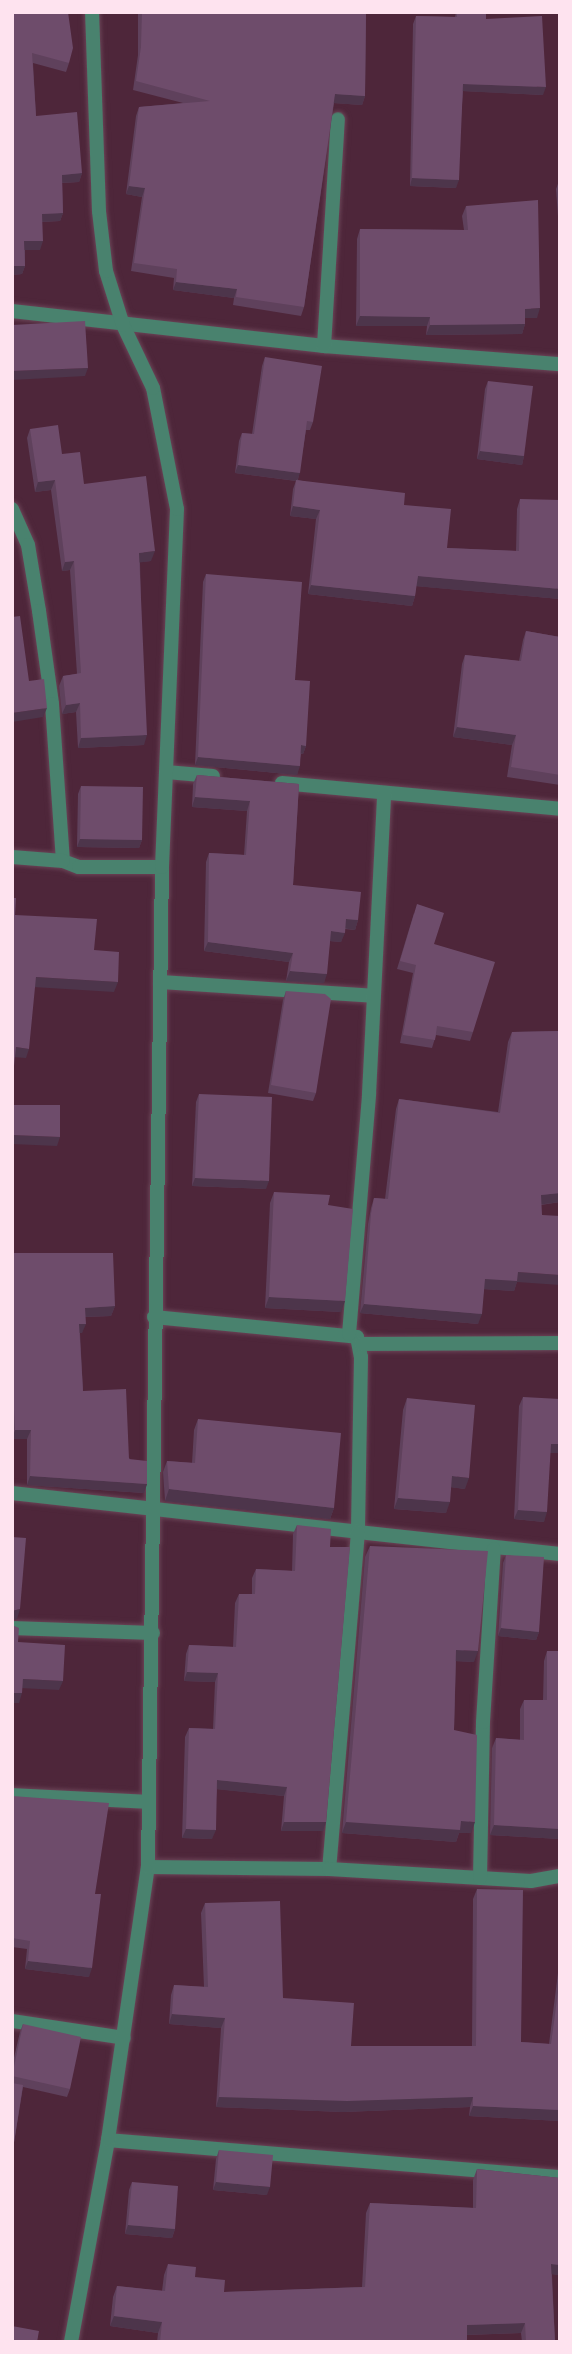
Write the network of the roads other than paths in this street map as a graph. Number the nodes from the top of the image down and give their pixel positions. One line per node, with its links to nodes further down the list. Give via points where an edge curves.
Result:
1 (92, 12): 4 (street, via 99,211 106,271)
2 (338, 119): 5 (street)
3 (12, 311): 4 (street)
4 (123, 325): 5 (street); 8 (street, via 153,388 177,509)
5 (324, 346): 6 (street)
6 (560, 364)
7 (12, 509): 14 (street, via 28,545 44,651)
8 (166, 772): 9 (street); 15 (street)
9 (234, 778)
10 (261, 781): 11 (street)
11 (384, 793): 12 (street); 17 (street)
12 (560, 809)
13 (12, 857): 14 (street)
14 (63, 861): 15 (street, via 79,867)
15 (162, 867): 16 (street)
16 (160, 982): 17 (street); 18 (street)
17 (374, 996): 19 (street)
18 (154, 1317): 19 (street); 23 (street)
19 (349, 1334): 21 (street)
20 (560, 1343): 21 (street)
21 (361, 1344): 24 (street)
22 (12, 1493): 23 (street)
23 (152, 1510): 24 (street); 28 (street)
24 (358, 1532): 25 (street); 32 (street)
25 (494, 1549): 26 (street); 34 (street, via 483,1722)
26 (560, 1554)
27 (12, 1628): 28 (street)
28 (153, 1633): 30 (street)
29 (12, 1795): 30 (street)
30 (149, 1802): 31 (street)
31 (148, 1867): 32 (street); 36 (street)
32 (329, 1870): 34 (street)
33 (560, 1876): 34 (street, via 531,1881)
34 (480, 1878)
35 (12, 2021): 36 (street)
36 (124, 2038): 37 (street)
37 (108, 2140): 38 (street); 39 (street)
38 (560, 2177)
39 (71, 2342)

